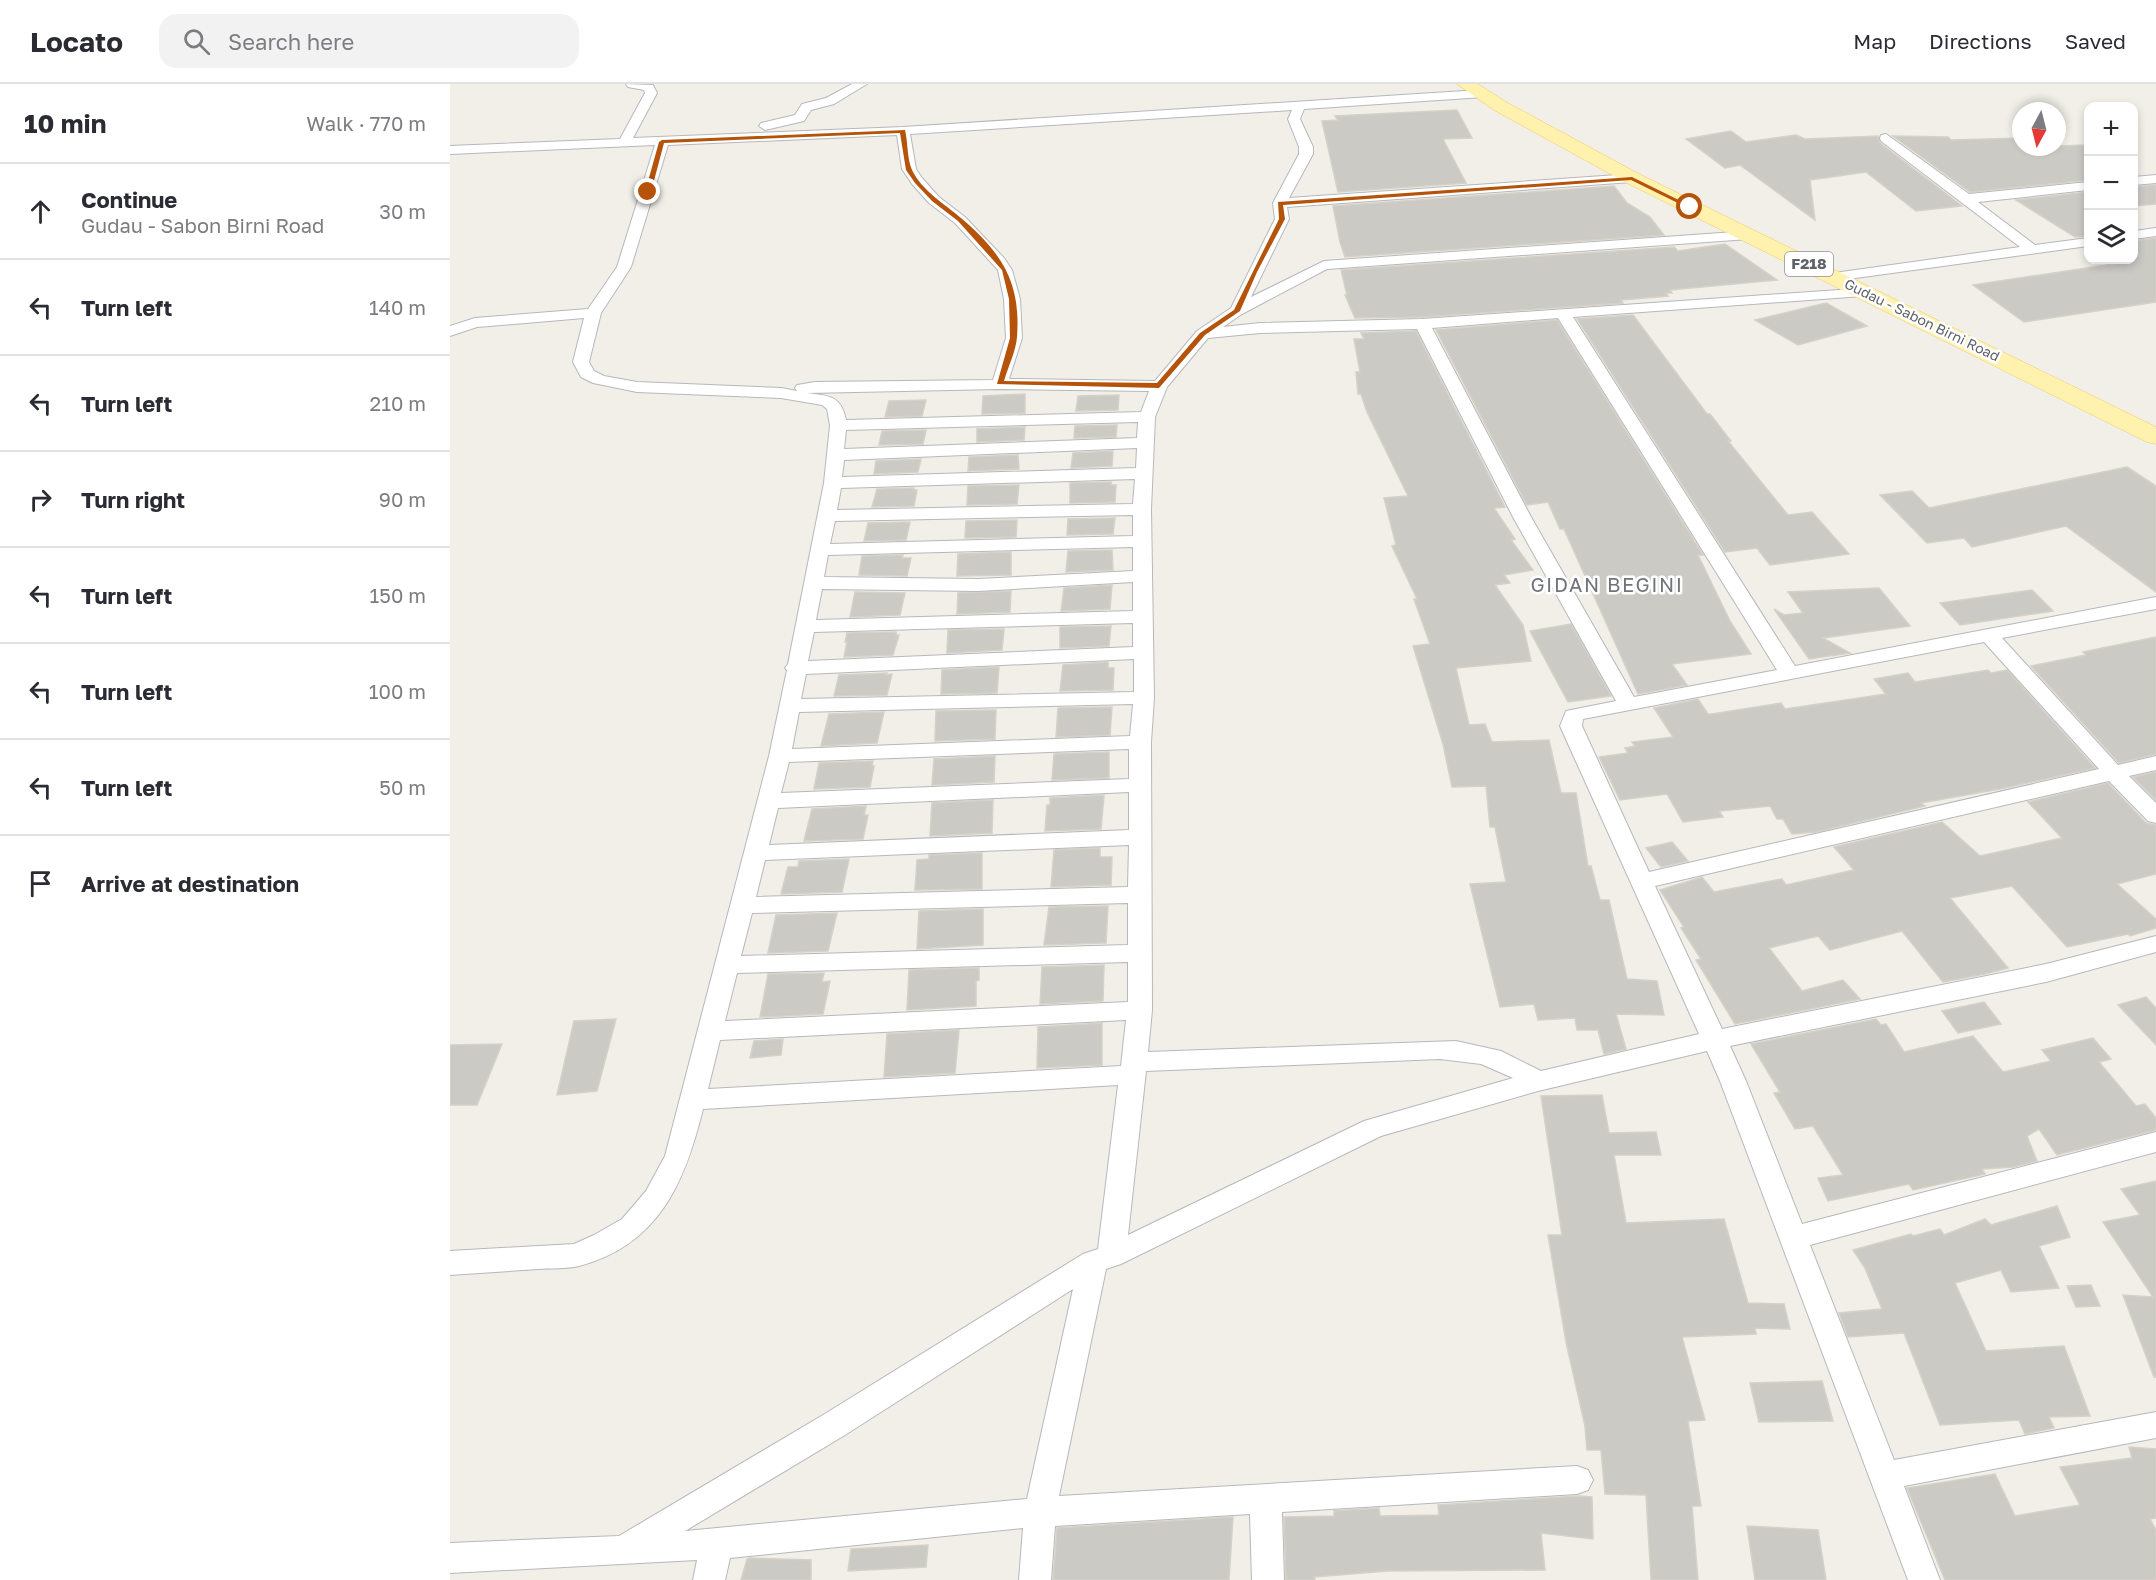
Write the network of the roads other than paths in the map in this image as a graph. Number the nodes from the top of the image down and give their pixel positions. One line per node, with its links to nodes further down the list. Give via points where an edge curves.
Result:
1 (632, 84): 11 (street, via 649,88 651,93)
2 (861, 84): 5 (street, via 830,101 806,107 800,118)
3 (1473, 89): 4 (street); 13 (main road, Gudau - Sabon Birni Road / F218)
4 (1299, 107): 6 (street); 18 (street, via 1294,119 1306,154)
5 (783, 123): 7 (street); 9 (street)
6 (903, 131): 7 (street); 33 (street, via 909,170 917,181 960,220 1005,270 1012,299 1014,338)
7 (772, 137): 9 (street)
8 (1886, 138): 17 (street)
9 (714, 139): 10 (street)
10 (662, 142): 11 (street); 27 (street, via 624,267)
11 (624, 143): 12 (street)
12 (450, 150)
13 (1632, 178): 18 (street); 21 (main road, Gudau - Sabon Birni Road / F218)
14 (2156, 179): 15 (street)
15 (2138, 181)
16 (2084, 186): 17 (street)
17 (1965, 199): 23 (street)
18 (1280, 203): 26 (street, via 1282,219)
19 (2156, 232): 20 (street)
20 (2138, 234)
21 (1749, 235): 24 (main road, Gudau - Sabon Birni Road / F218); 26 (street, via 1324,265)
22 (2084, 243): 23 (street)
23 (2033, 250): 24 (street)
24 (1834, 277): 25 (main road, Gudau - Sabon Birni Road / F218)
25 (1863, 291): 28 (street); 38 (main road, Gudau - Sabon Birni Road / F218)
26 (1237, 311): 30 (street); 32 (street)
27 (593, 313): 31 (street, via 475,323); 35 (street, via 581,362 586,374 599,380 637,387)
28 (1564, 315): 29 (street); 55 (street)
29 (1422, 324): 30 (street); 57 (street, via 1522,517)
30 (1260, 328): 32 (street)
31 (450, 331)
32 (1203, 334): 34 (street)
33 (1000, 383): 34 (street); 35 (street, via 804,387)
34 (1159, 386): 36 (street)
35 (781, 393): 37 (street, via 826,401 835,407)
36 (1147, 417): 37 (street); 39 (street)
37 (838, 425): 40 (street)
38 (2156, 437)
39 (1146, 443): 40 (street); 41 (street)
40 (835, 456): 42 (street)
41 (1144, 473): 42 (street); 43 (street)
42 (833, 483): 44 (street)
43 (1142, 509): 44 (street); 45 (street)
44 (826, 516): 46 (street)
45 (1144, 541): 46 (street); 47 (street)
46 (819, 550): 48 (street)
47 (1144, 576): 48 (street, via 978,585); 50 (street)
48 (812, 583): 51 (street)
49 (2156, 603): 52 (street)
50 (1144, 617): 51 (street); 53 (street)
51 (804, 626): 54 (street)
52 (1988, 635): 55 (street); 62 (street)
53 (1144, 653): 54 (street); 56 (street)
54 (795, 668): 58 (street)
55 (1789, 673): 57 (street)
56 (1143, 698): 58 (street); 59 (street)
57 (1628, 704): 68 (street, via 1573,715 1571,726)
58 (788, 706): 60 (street)
59 (1140, 742): 60 (street); 63 (street)
60 (780, 756): 64 (street)
61 (2156, 762): 62 (street)
62 (2113, 772): 65 (street); 68 (street)
63 (1142, 785): 64 (street); 66 (street)
64 (768, 801): 67 (street)
65 (2156, 816)
66 (1141, 837): 67 (street); 69 (street)
67 (754, 854): 70 (street)
68 (1642, 881): 76 (street)
69 (1140, 895): 70 (street); 72 (street)
70 (741, 906): 73 (street)
71 (2156, 944): 76 (street, via 2046,973)
72 (1138, 953): 73 (street); 74 (street)
73 (726, 965): 75 (street)
74 (1140, 1010): 75 (street); 77 (street)
75 (710, 1031): 79 (street)
76 (1714, 1040): 78 (street); 81 (street)
77 (1135, 1069): 78 (street, via 1440,1050 1500,1058); 79 (street); 82 (street)
78 (1538, 1081): 82 (street, via 1373,1128)
79 (691, 1100): 83 (street, via 678,1156 656,1199 632,1227 577,1255)
80 (2156, 1142): 81 (street)
81 (1793, 1238): 85 (street)
82 (1102, 1259): 88 (street); 90 (street)
83 (450, 1263)
84 (2156, 1425): 85 (street)
85 (1884, 1476): 95 (street)
86 (1577, 1480): 87 (street)
87 (1266, 1497): 88 (street); 94 (street)
88 (1040, 1512): 89 (street); 93 (street)
89 (717, 1544): 90 (street); 92 (street)
90 (623, 1551): 91 (street)
91 (450, 1558)
92 (710, 1580)
93 (1035, 1580)
94 (1268, 1580)
95 (1924, 1580)

